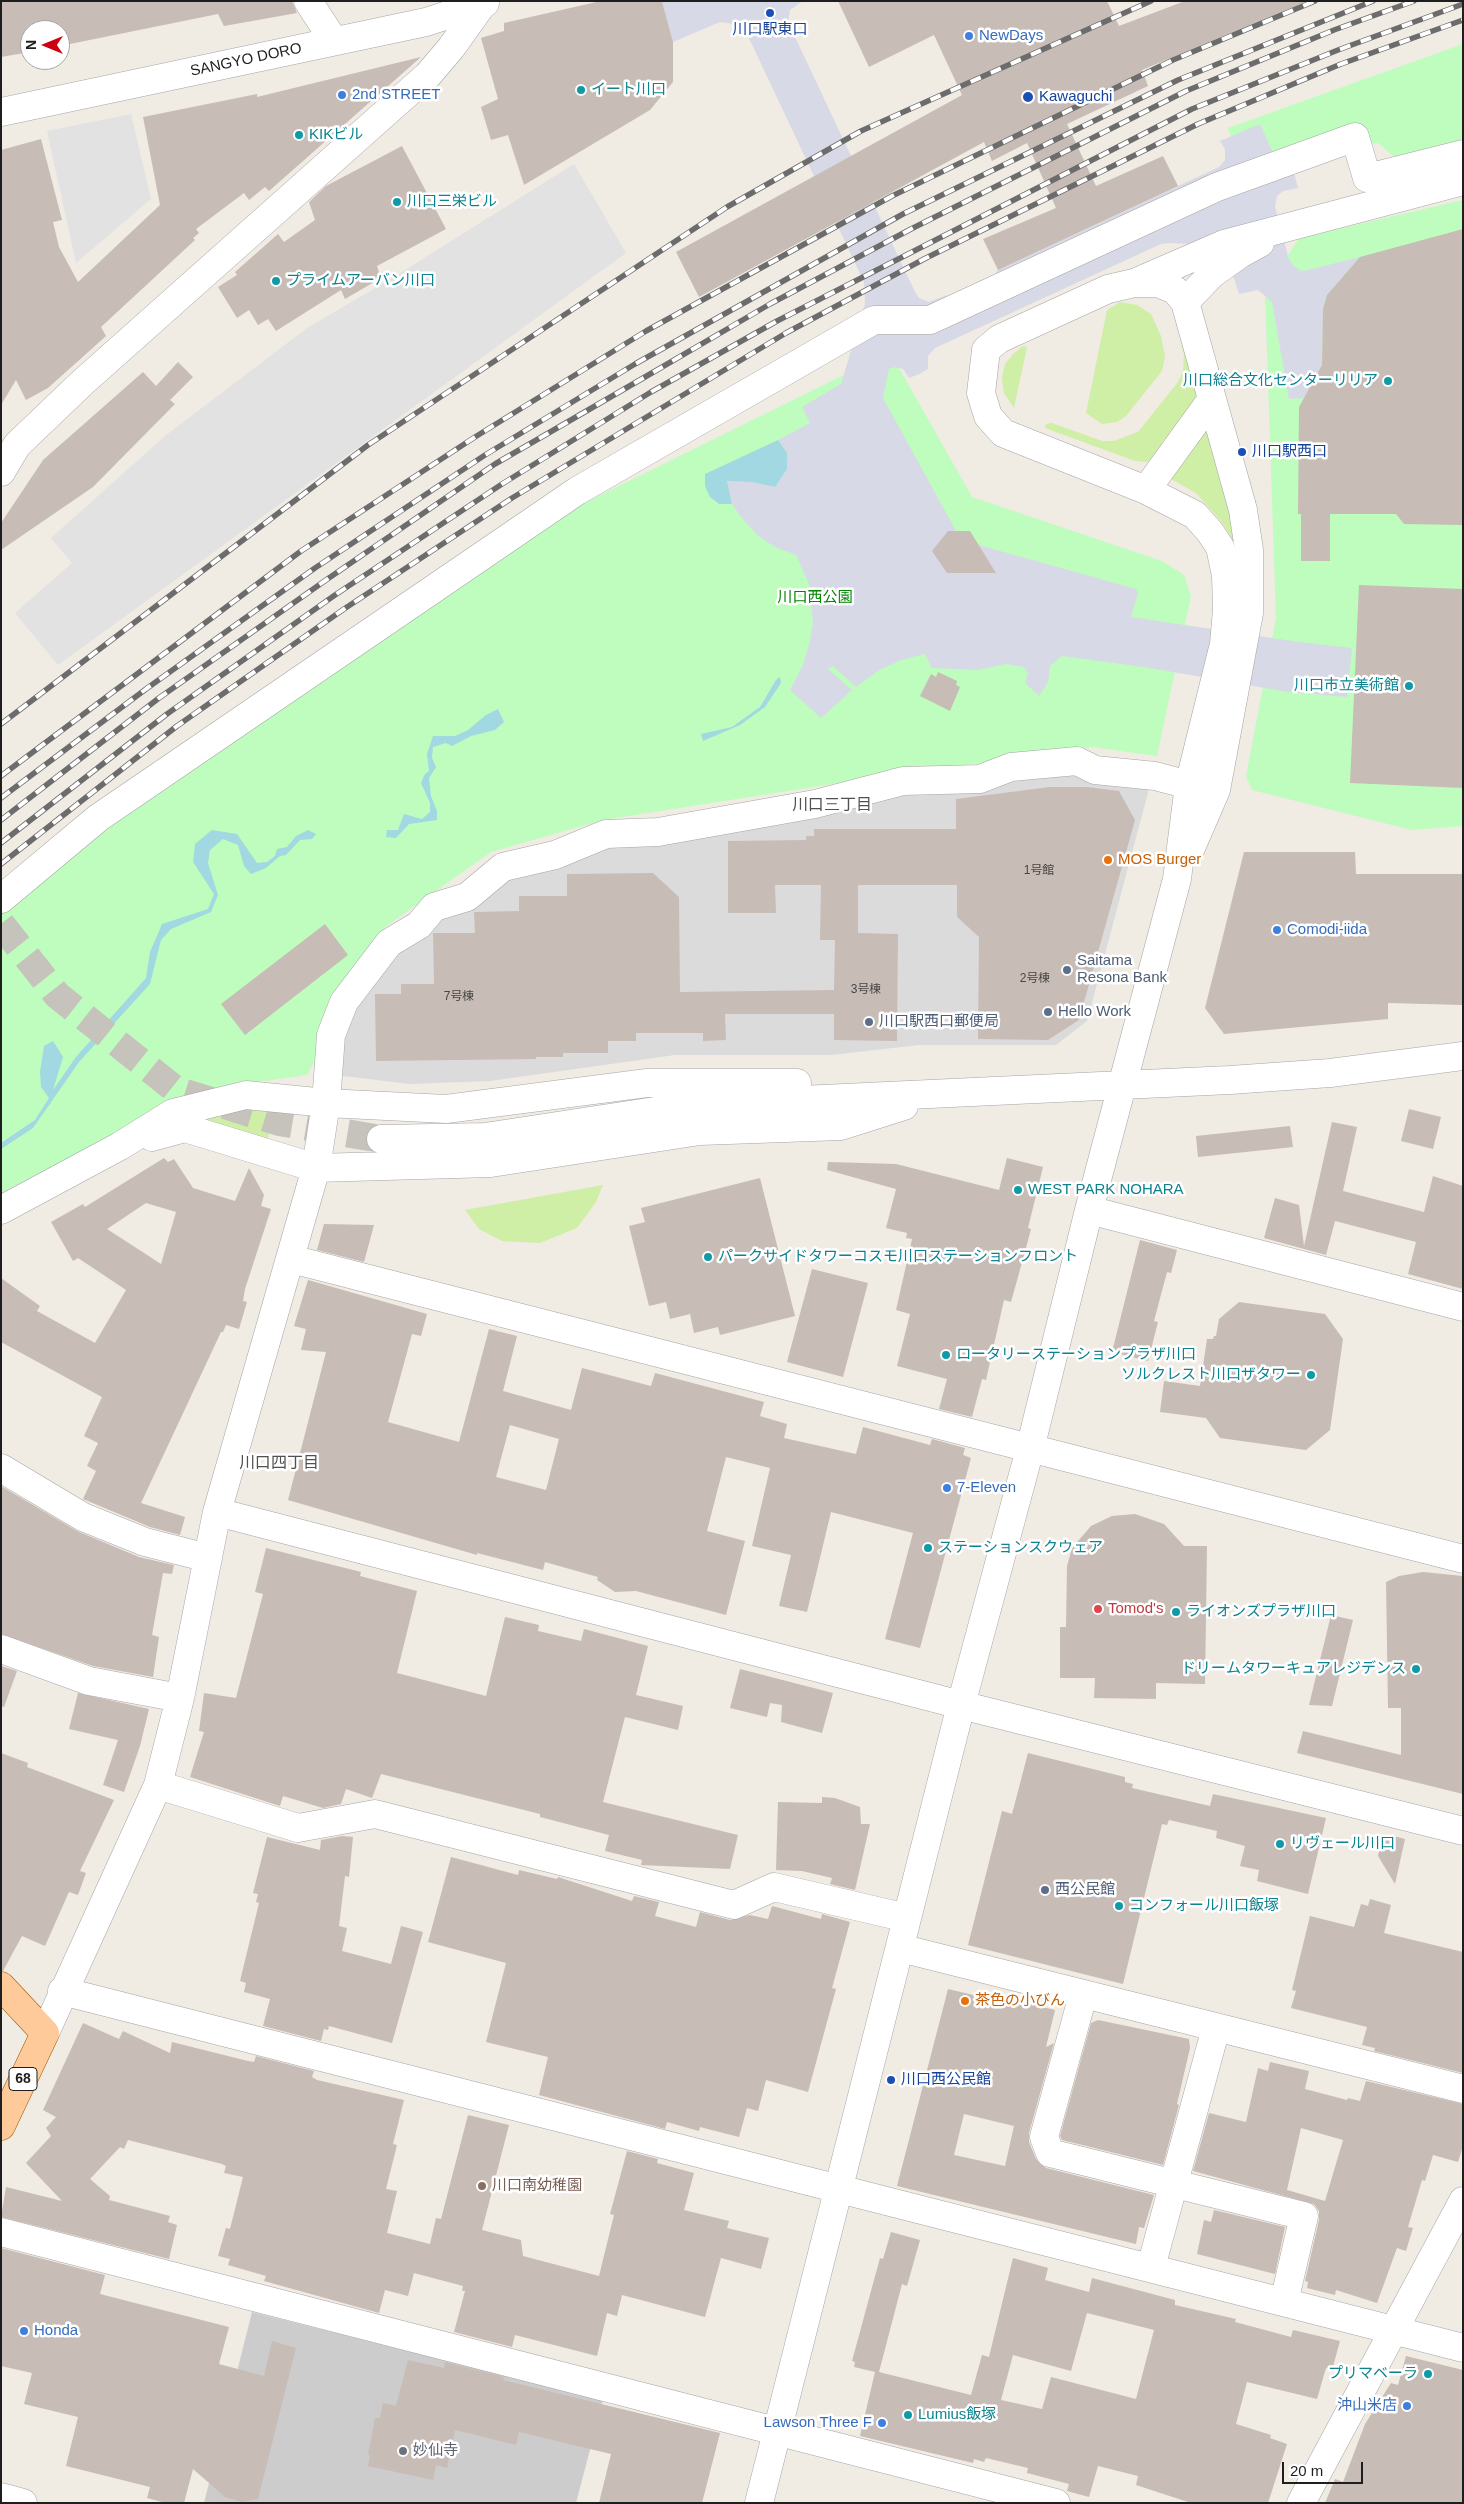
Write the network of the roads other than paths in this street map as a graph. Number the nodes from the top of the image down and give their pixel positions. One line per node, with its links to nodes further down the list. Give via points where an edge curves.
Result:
1 (308, 1): 3 (street)
2 (485, 4): 3 (street, SANGYO DORO, via 426,22); 11 (street, via 428,75 83,382 17,445)
3 (334, 41): 4 (street, SANGYO DORO)
4 (1, 112)
5 (1463, 154): 15 (street, via 1367,178 1355,137 1217,188 930,320 874,320 577,491 98,818)
6 (1463, 181): 7 (street)
7 (1310, 222): 8 (street, via 1224,244); 9 (street, via 1240,254 1212,274)
8 (1134, 282): 9 (street, via 1158,282 1175,290); 12 (street, via 1108,289 999,339 986,350 981,393 988,416 1003,433)
9 (1184, 302): 10 (street)
10 (1212, 399): 12 (street); 14 (street, via 1243,510 1249,550 1249,613 1216,790)
11 (1, 472)
12 (1146, 490): 13 (street, via 1195,515 1220,547 1226,575 1224,644)
13 (1190, 785): 14 (street); 19 (street, via 1155,776 1095,770 1077,761 1011,767 980,779 903,781 815,804 658,832 606,834 555,855 503,867 467,898 434,907 419,925 389,943 344,1002 330,1035)
14 (1177, 879): 17 (street)
15 (1, 899)
16 (1463, 1056): 17 (street, via 1330,1072)
17 (1123, 1087): 18 (street); 24 (street)
18 (936, 1095): 19 (street, via 879,1081 657,1083 446,1109); 20 (street, via 694,1105 485,1137); 22 (street, via 841,1126 700,1130 490,1163)
19 (326, 1103): 21 (street, via 246,1095 173,1113); 22 (street)
20 (381, 1139)
21 (120, 1146): 22 (street, via 186,1128); 23 (street)
22 (316, 1168): 25 (street)
23 (1, 1210)
24 (1088, 1210): 26 (street); 27 (street)
25 (291, 1259): 27 (street); 29 (street)
26 (1463, 1307)
27 (1030, 1449): 31 (street); 34 (street)
28 (1, 1468): 30 (street, via 83,1517 145,1542)
29 (217, 1512): 30 (street); 34 (street)
30 (208, 1558): 33 (street)
31 (1463, 1559)
32 (1, 1649): 33 (street, via 88,1681)
33 (180, 1698): 35 (street)
34 (960, 1706): 36 (street); 37 (street)
35 (158, 1785): 37 (street, via 298,1828 375,1814 734,1905 774,1887); 40 (street)
36 (1463, 1831)
37 (907, 1918): 38 (street)
38 (900, 1948): 41 (street); 47 (street)
39 (1, 1986): 43 (main road)
40 (62, 1991): 43 (street); 47 (street)
41 (1083, 1995): 42 (street); 46 (street, via 1044,2137 1050,2153)
42 (1216, 2028): 44 (street); 46 (street)
43 (45, 2032): 45 (main road, 68)
44 (1463, 2089)
45 (1, 2126)
46 (1174, 2182): 50 (street); 51 (street, via 1304,2216)
47 (838, 2188): 50 (street); 54 (street)
48 (1463, 2201): 52 (street)
49 (1, 2232): 54 (street)
50 (1151, 2267): 51 (street)
51 (1284, 2302): 52 (street)
52 (1394, 2331): 53 (street); 59 (street)
53 (1463, 2348)
54 (777, 2431): 57 (street); 58 (street)
55 (1, 2497): 56 (street)
56 (23, 2503)
57 (759, 2503)
58 (1056, 2503)
59 (1300, 2503)

